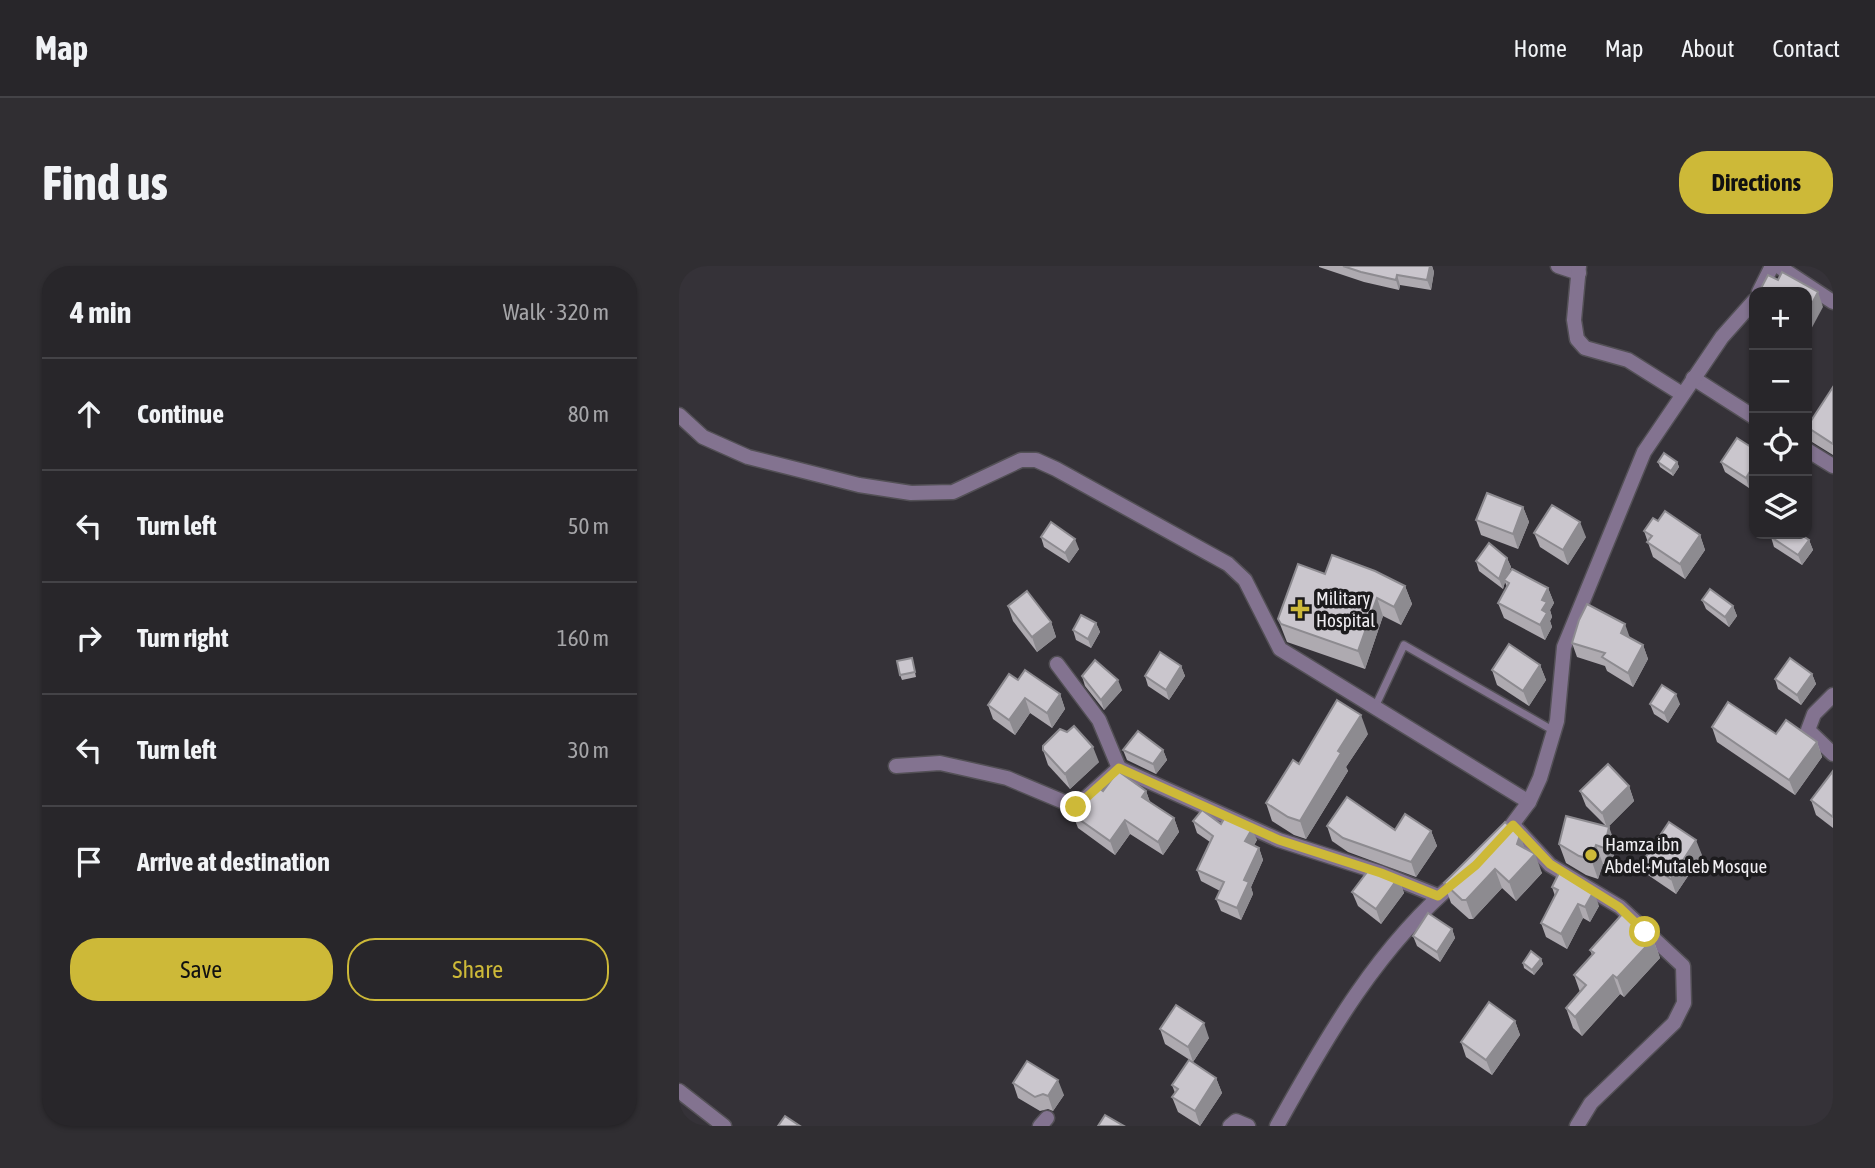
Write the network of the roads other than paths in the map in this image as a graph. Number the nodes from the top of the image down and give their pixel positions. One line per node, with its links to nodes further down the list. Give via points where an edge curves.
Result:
1 (1557, 266): 4 (street)
2 (1772, 266): 5 (street)
3 (1778, 266): 6 (street)
4 (1579, 270): 9 (street, via 1574,320 1577,339 1585,348 1628,360)
5 (1762, 287)
6 (1833, 302)
7 (1749, 307): 8 (street)
8 (1693, 378): 9 (street); 10 (street)
9 (1682, 394): 17 (street, via 1644,452 1565,647)
10 (1749, 414)
11 (679, 415): 16 (street, via 703,437 748,457 911,493 953,492 1021,460 1036,460 1228,564 1245,580 1280,649)
12 (1812, 453): 13 (street)
13 (1833, 467)
14 (1057, 664): 20 (street, via 1099,720)
15 (1833, 695): 18 (street, via 1814,714 1808,730)
16 (1375, 707): 17 (lane, via 1404,645); 21 (street)
17 (1554, 731): 21 (street)
18 (1833, 754)
19 (895, 766): 20 (street, via 940,763 1007,778 1076,807)
20 (1119, 768): 25 (street, via 1279,840)
21 (1529, 802): 22 (street)
22 (1513, 825): 23 (street); 31 (street, via 1550,864 1619,907 1683,966 1684,1003 1674,1023 1591,1104)
23 (1492, 849)
24 (1466, 873): 25 (street)
25 (1438, 896): 30 (street, via 1391,946 1355,995)
26 (679, 1091): 27 (street)
27 (724, 1126)
28 (1230, 1126): 29 (street, via 1235,1121)
29 (1248, 1126)
30 (1277, 1126)
31 (1577, 1126)

